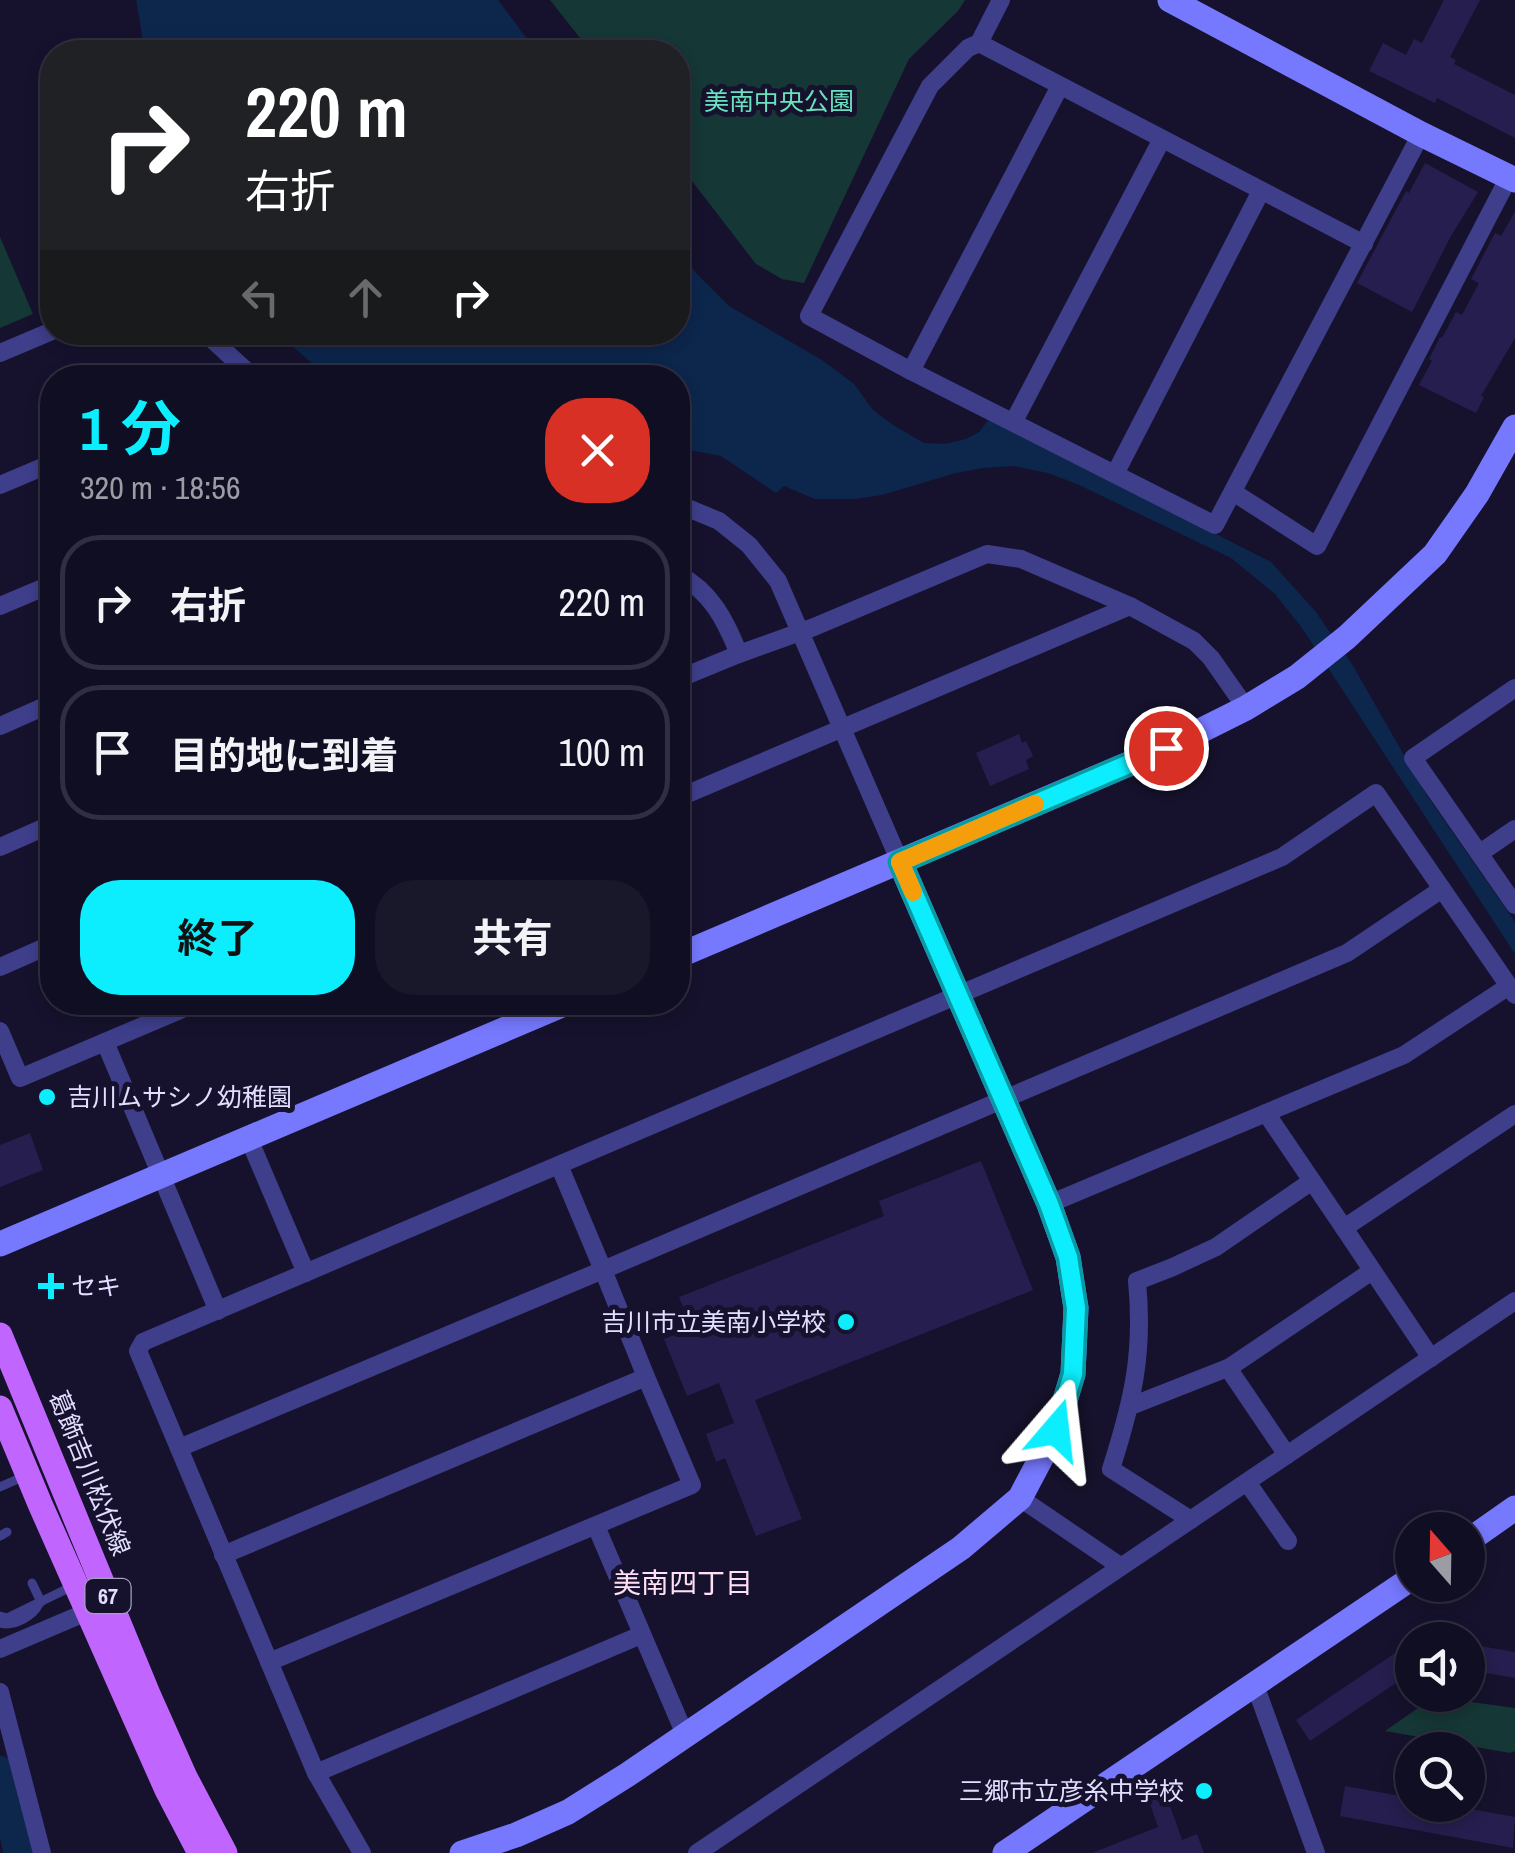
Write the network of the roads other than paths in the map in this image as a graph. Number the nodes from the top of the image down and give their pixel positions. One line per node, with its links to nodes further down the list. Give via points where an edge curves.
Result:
1 (1001, 0): 3 (street)
2 (1170, 0): 5 (street)
3 (979, 42): 4 (street); 14 (street, via 930,86 810,316)
4 (1060, 86): 6 (street); 14 (street)
5 (1421, 134): 7 (street); 9 (street)
6 (1162, 139): 8 (street); 15 (street)
7 (1512, 179): 20 (street, via 1317,546)
8 (1261, 191): 9 (street); 18 (street)
9 (1364, 244): 20 (street)
10 (40, 336): 12 (street)
11 (218, 345): 13 (street)
12 (0, 354)
13 (240, 365)
14 (911, 371): 15 (street)
15 (1014, 421): 18 (street)
16 (1514, 431): 30 (street, via 1435,554 1348,637)
17 (40, 468): 19 (street)
18 (1115, 474): 20 (street, via 1216,524)
19 (0, 486)
20 (1234, 492)
21 (690, 509): 26 (street, via 718,520 749,545 778,582)
22 (690, 582): 27 (street, via 717,607)
23 (40, 589): 24 (street)
24 (0, 606)
25 (1130, 606): 26 (street, via 1021,559 987,554); 30 (street, via 1194,640); 33 (street)
26 (802, 632): 27 (street); 33 (street)
27 (739, 654): 28 (street)
28 (690, 674)
29 (1515, 688): 38 (street, via 1412,758)
30 (1246, 708): 39 (street)
31 (40, 709): 32 (street)
32 (0, 726)
33 (842, 728): 34 (street); 39 (street)
34 (690, 793)
35 (40, 829): 37 (street)
36 (1515, 829): 38 (street)
37 (0, 846)
38 (1480, 853): 41 (street)
39 (900, 862): 43 (street); 46 (street)
40 (1442, 889): 45 (street); 46 (street, via 1376,794 1282,857); 51 (street, via 1347,953)
41 (1515, 905)
42 (40, 949): 44 (street)
43 (690, 951)
44 (0, 967)
45 (1512, 990): 52 (street, via 1404,1054)
46 (956, 995): 51 (street); 55 (street)
47 (169, 1015): 50 (street)
48 (538, 1015): 54 (street)
49 (0, 1031): 50 (street, via 20,1078)
50 (105, 1042): 56 (street)
51 (1003, 1099): 58 (street); 61 (street)
52 (1266, 1113): 57 (street); 58 (street)
53 (1515, 1114): 59 (street)
54 (249, 1138): 56 (street); 63 (street)
55 (559, 1165): 61 (street); 63 (street)
56 (160, 1176): 60 (street); 65 (street)
57 (1312, 1181): 59 (street); 70 (street, via 1216,1247 1136,1280 1140,1313)
58 (1049, 1204): 77 (street, via 1068,1257 1076,1308 1073,1374 1056,1430)
59 (1344, 1228): 62 (street)
60 (0, 1244)
61 (603, 1270): 69 (street); 72 (street)
62 (1372, 1271): 67 (street); 68 (street)
63 (306, 1273): 65 (street)
64 (1515, 1301): 67 (street)
65 (218, 1311): 72 (street, via 143,1342 138,1351)
66 (0, 1335): 100 (main road, 葛飾吉川松伏線 / 67, via 148,1694)
67 (1431, 1358): 73 (street)
68 (1228, 1368): 70 (street); 73 (street)
69 (646, 1376): 80 (street, via 692,1485); 83 (street)
70 (1131, 1406): 79 (street, via 1111,1468)
71 (0, 1408): 74 (main road, 67)
72 (179, 1448): 83 (street)
73 (1287, 1455): 75 (street)
74 (28, 1474): 76 (lane); 86 (main road, 67)
75 (1247, 1482): 79 (street); 82 (street)
76 (0, 1487)
77 (1020, 1498): 84 (street); 96 (street, via 962,1548)
78 (1515, 1508): 81 (street)
79 (1191, 1520): 84 (street)
80 (596, 1526): 91 (street); 93 (street)
81 (1485, 1528)
82 (1288, 1541)
83 (224, 1555): 93 (street)
84 (1120, 1566): 103 (street)
85 (32, 1583): 88 (lane)
86 (76, 1584): 88 (lane); 89 (main road, 67)
87 (1395, 1590): 94 (street)
88 (40, 1602): 90 (lane)
89 (89, 1611): 92 (street); 99 (main road, 67)
90 (0, 1620)
91 (641, 1635): 96 (street); 97 (street)
92 (0, 1649)
93 (269, 1662): 97 (street)
94 (1255, 1685): 104 (street); 105 (street)
95 (0, 1692): 98 (street)
96 (686, 1737): 102 (street, via 568,1812)
97 (316, 1773): 101 (street)
98 (42, 1853)
99 (200, 1853)
100 (225, 1853)
101 (362, 1853)
102 (462, 1853)
103 (696, 1853)
104 (1004, 1853)
105 (1316, 1853)

